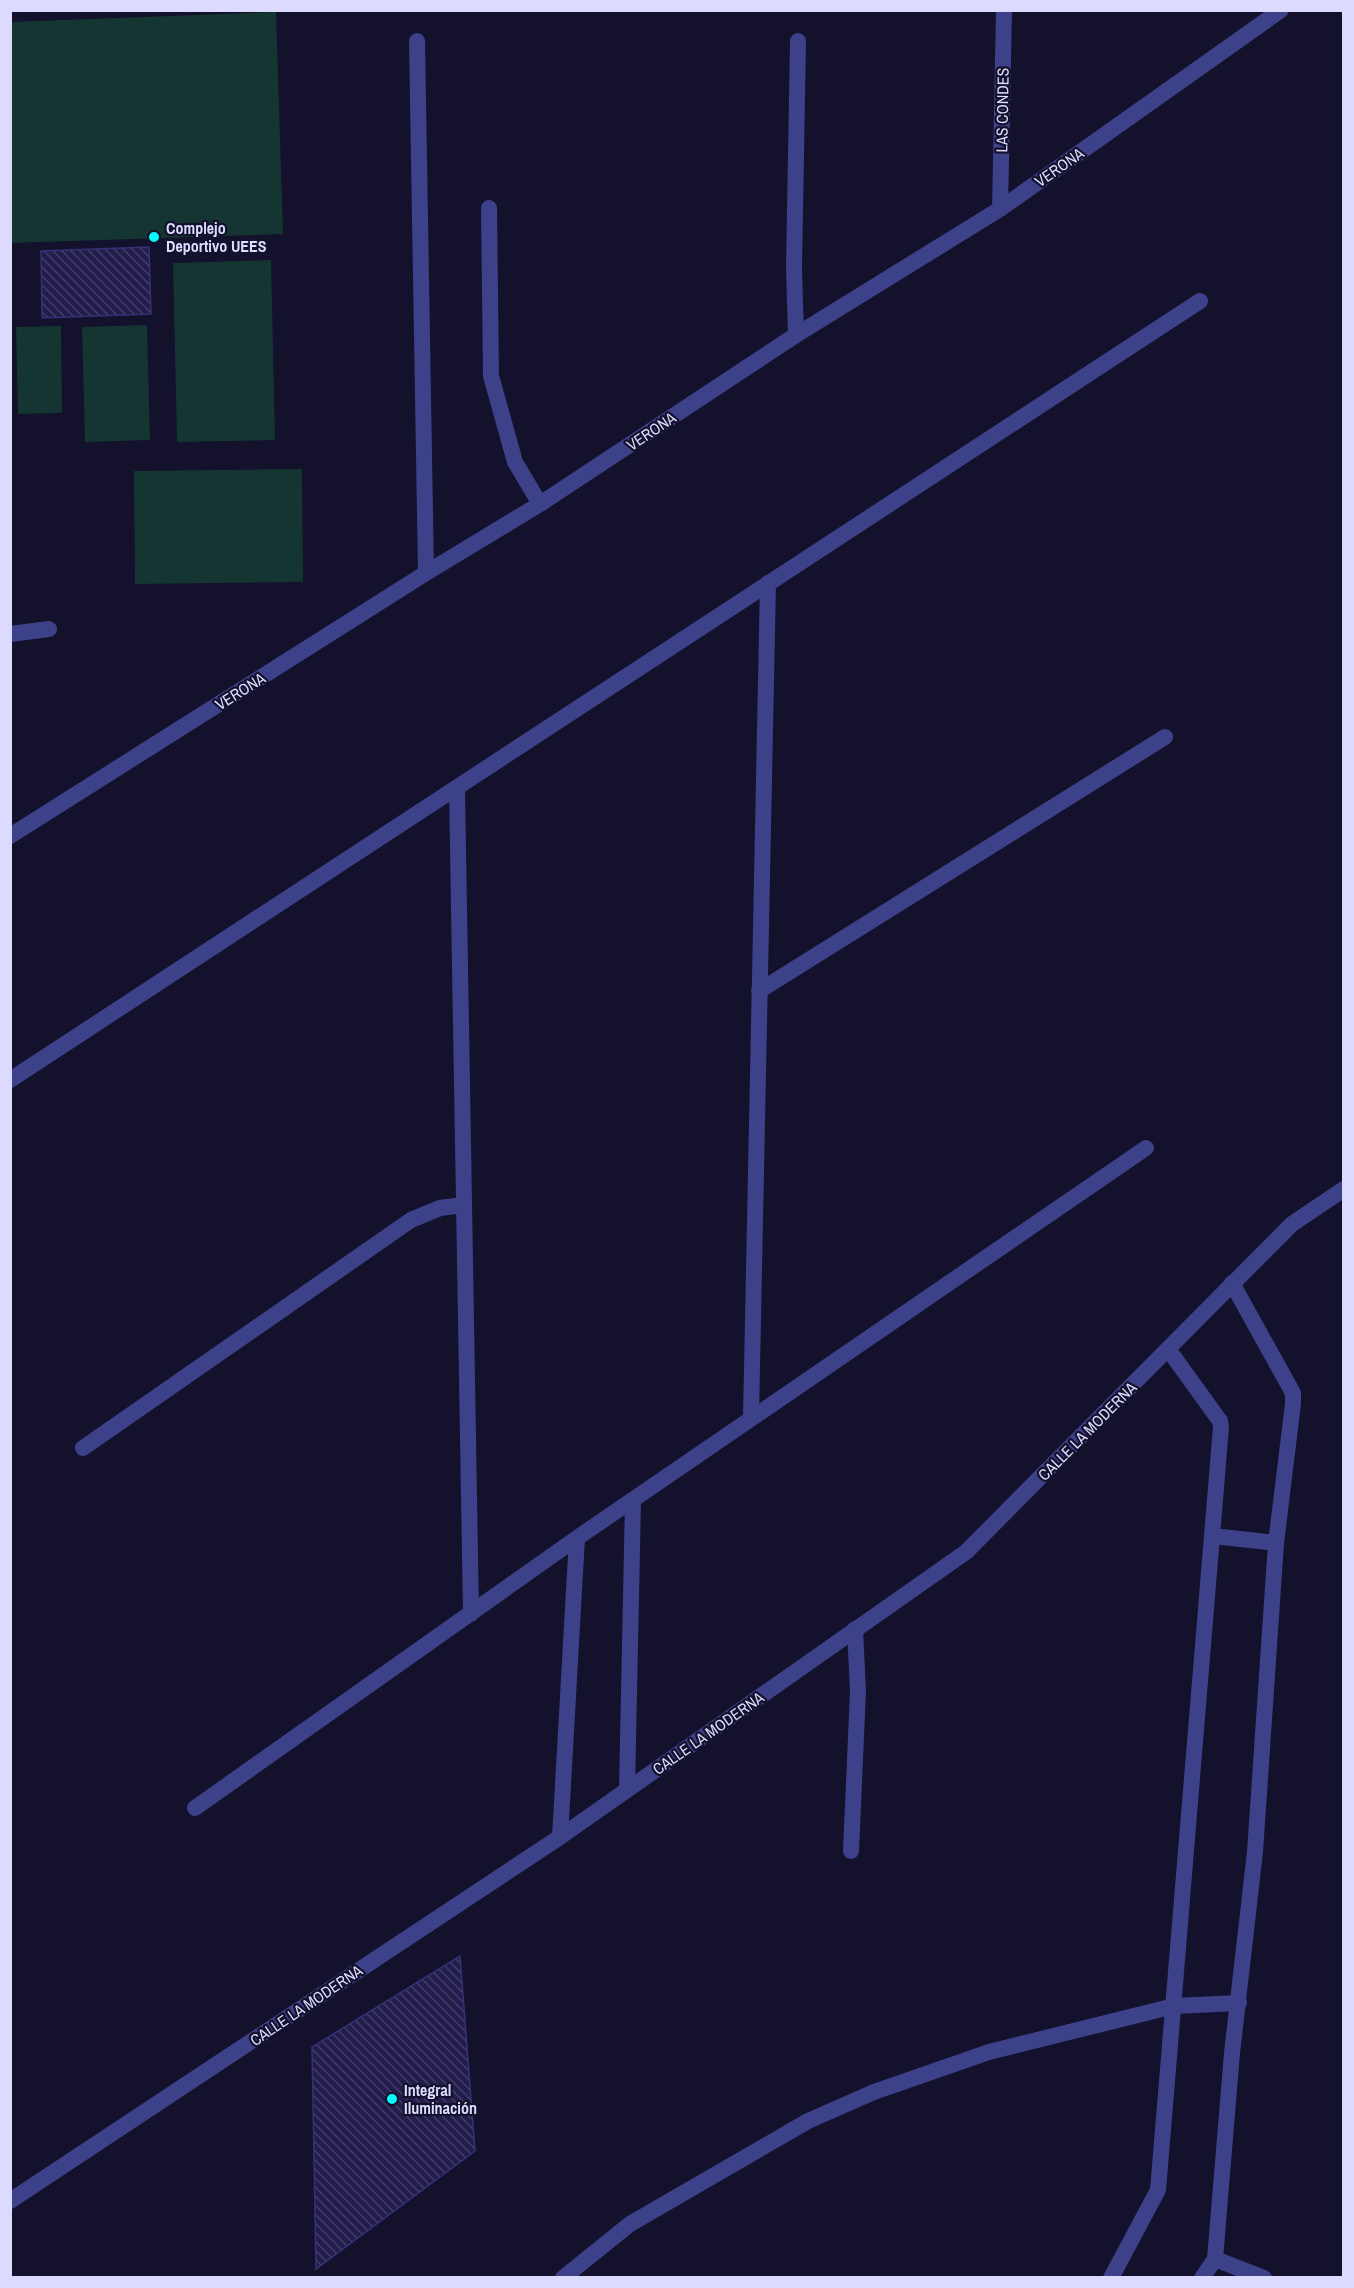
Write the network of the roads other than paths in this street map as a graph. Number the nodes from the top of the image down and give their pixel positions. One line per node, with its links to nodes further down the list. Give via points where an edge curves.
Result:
1 (1004, 10): 6 (street, LAS CONDES)
2 (1281, 10): 6 (street, VERONA)
3 (417, 41): 10 (street)
4 (798, 41): 8 (street)
5 (489, 208): 9 (street, via 491,376 515,462)
6 (1000, 209): 8 (street, VERONA)
7 (1200, 301): 11 (street)
8 (796, 335): 9 (street, VERONA)
9 (540, 504): 10 (street, VERONA)
10 (426, 573): 16 (street, VERONA)
11 (768, 583): 15 (street); 17 (street)
12 (49, 629): 13 (street)
13 (10, 634)
14 (1165, 737): 17 (street)
15 (457, 790): 18 (street); 21 (street)
16 (10, 836)
17 (759, 991): 24 (street)
18 (10, 1080)
19 (1146, 1148): 24 (street)
20 (1344, 1189): 22 (street, CALLE LA MODERNA, via 1292,1224)
21 (463, 1205): 25 (street, via 440,1208 411,1220); 30 (street)
22 (1232, 1283): 23 (street, CALLE LA MODERNA); 29 (street, via 1293,1393)
23 (1168, 1349): 27 (street, via 1221,1424); 31 (street, CALLE LA MODERNA, via 966,1552)
24 (751, 1417): 26 (street)
25 (83, 1448)
26 (633, 1501): 28 (street); 32 (street)
27 (1213, 1536): 29 (street); 37 (street)
28 (577, 1538): 30 (street); 34 (street)
29 (1276, 1543): 36 (street, via 1255,1852)
30 (471, 1614): 33 (street)
31 (855, 1629): 32 (street, CALLE LA MODERNA); 35 (street, via 858,1691)
32 (627, 1789): 34 (street, CALLE LA MODERNA)
33 (195, 1808)
34 (560, 1837): 38 (street, CALLE LA MODERNA)
35 (851, 1851)
36 (1239, 2003): 37 (street); 39 (street)
37 (1174, 2006): 40 (street, via 989,2052 808,2121 630,2224); 41 (street, via 1158,2190)
38 (10, 2201)
39 (1215, 2259): 42 (street); 43 (street)
40 (563, 2277)
41 (1112, 2277)
42 (1202, 2277)
43 (1264, 2277)

